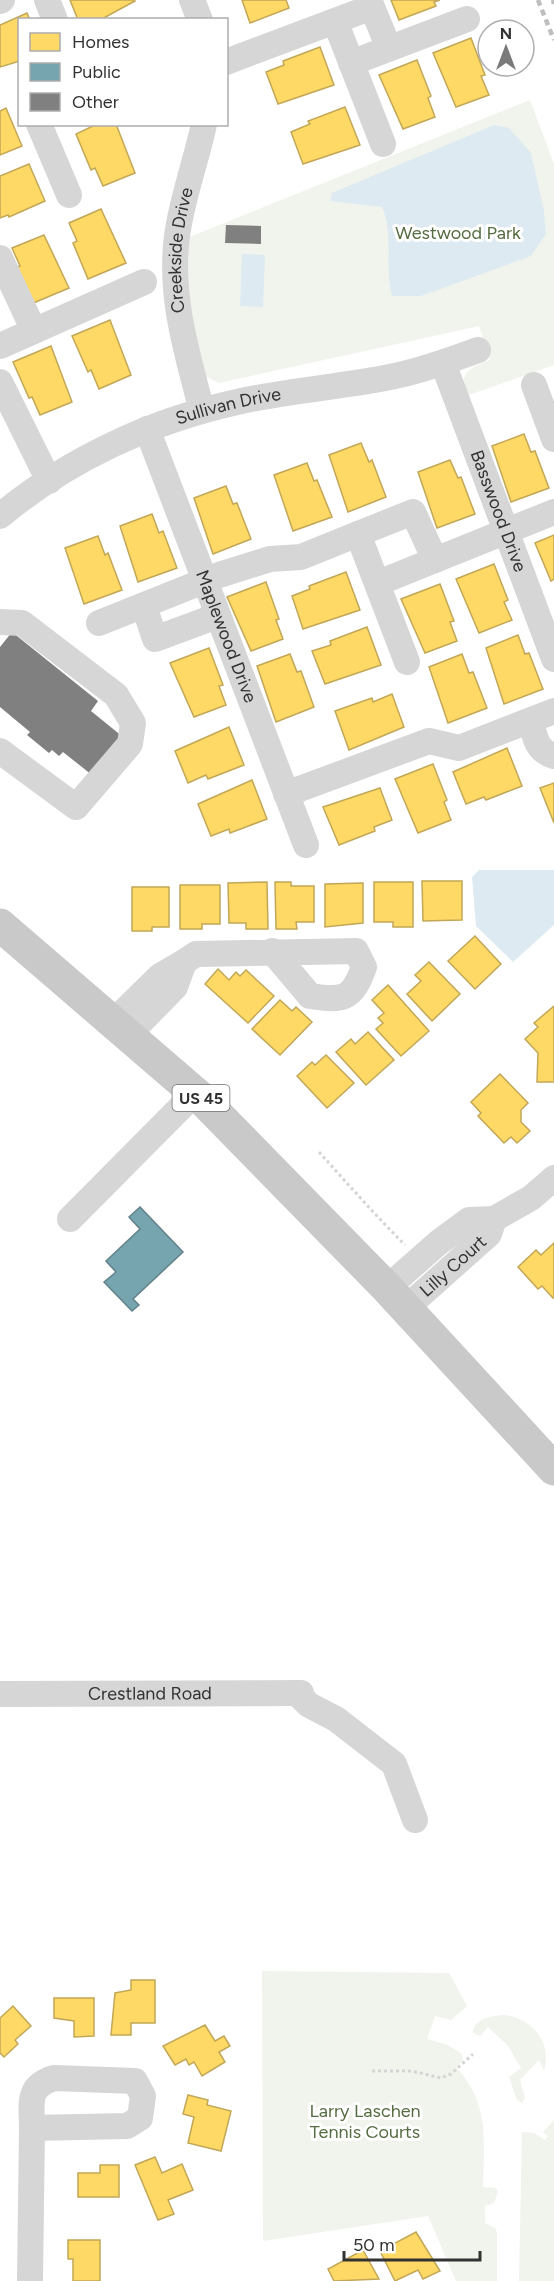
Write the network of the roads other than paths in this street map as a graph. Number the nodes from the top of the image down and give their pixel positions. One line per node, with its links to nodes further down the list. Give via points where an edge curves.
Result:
1 (47, 0): 4 (street)
2 (192, 0): 5 (street)
3 (371, 4): 7 (street); 8 (street)
4 (54, 18)
5 (199, 18)
6 (467, 19): 8 (street)
7 (335, 21): 9 (street); 10 (street)
8 (389, 48): 10 (street)
9 (228, 61)
10 (351, 63): 13 (street)
11 (42, 126): 14 (street)
12 (203, 126): 23 (street, Creekside Drive, via 184,199 175,270 176,302)
13 (383, 144)
14 (69, 195)
15 (0, 258): 17 (street)
16 (144, 282): 17 (street)
17 (34, 331): 18 (street)
18 (0, 345)
19 (478, 351): 20 (street, Sullivan Drive)
20 (443, 363): 23 (street, Sullivan Drive, via 397,376); 29 (street, Basswood Drive)
21 (0, 382): 26 (street)
22 (534, 385): 25 (street)
23 (202, 411): 24 (street, Sullivan Drive)
24 (147, 429): 26 (street, Sullivan Drive); 32 (street, Maplewood Drive)
25 (554, 439)
26 (49, 481): 28 (street, Sullivan Drive)
27 (554, 512): 29 (street)
28 (0, 516)
29 (505, 531): 31 (street); 38 (street, Basswood Drive)
30 (358, 534): 31 (street, via 413,512); 32 (street, via 301,557 270,559); 33 (street)
31 (435, 560): 33 (street)
32 (204, 583): 34 (street); 35 (street, Maplewood Drive)
33 (378, 583): 39 (street)
34 (144, 606): 35 (street, via 156,639); 37 (street)
35 (217, 615): 44 (street, Maplewood Drive)
36 (0, 622): 42 (street, via 22,623 116,695 133,723 130,744 76,807)
37 (99, 623)
38 (554, 659)
39 (407, 662)
40 (554, 711): 41 (street)
41 (531, 722): 43 (street, via 536,743 544,753); 44 (street, via 459,748 429,741)
42 (0, 751)
43 (554, 756)
44 (286, 794): 45 (street, Maplewood Drive)
45 (306, 845)
46 (0, 925): 48 (main road, US 45)
47 (272, 951): 48 (street, via 196,954 160,976)
48 (121, 1028): 49 (main road, US 45)
49 (195, 1093): 51 (street); 53 (main road, US 45)
50 (554, 1178): 52 (street, Lilly Court, via 531,1198)
51 (70, 1219)
52 (494, 1219): 53 (street, Lilly Court, via 489,1234); 53 (street, Lilly Court, via 470,1220 419,1258)
53 (396, 1298): 54 (main road, US 45)
54 (554, 1469)
55 (0, 1694): 56 (street, Crestland Road, via 299,1693 309,1705 336,1719 394,1764)
56 (415, 1820)
57 (32, 2128): 58 (street)
58 (30, 2281)

